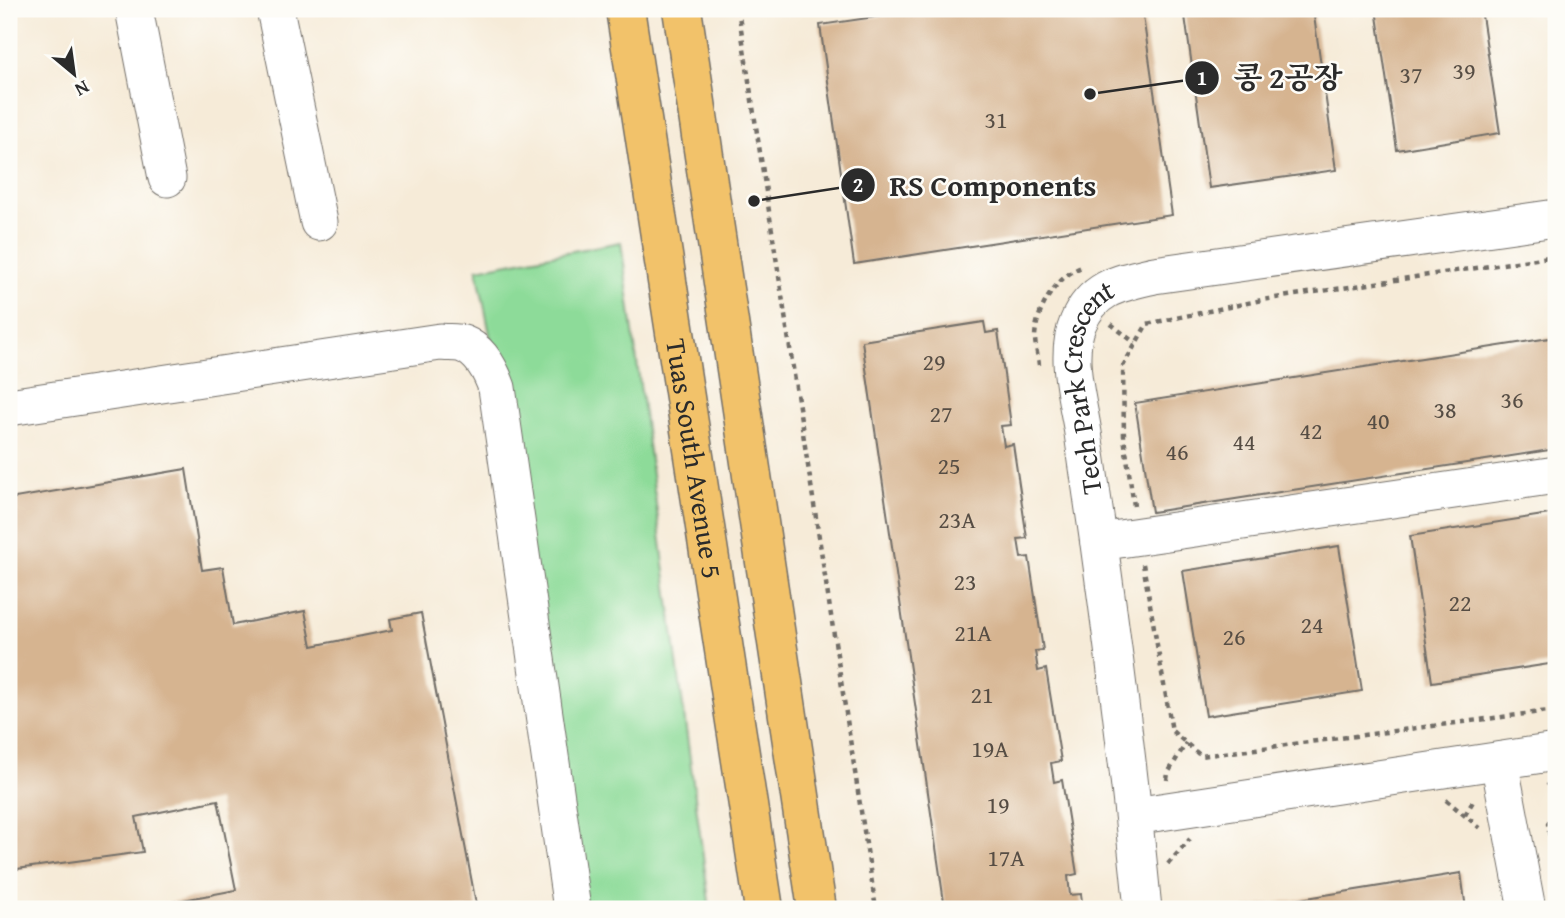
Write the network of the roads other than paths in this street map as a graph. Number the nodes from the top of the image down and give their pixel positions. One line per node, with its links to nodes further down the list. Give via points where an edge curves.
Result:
1 (134, 9): 5 (street)
2 (275, 9): 7 (street)
3 (625, 9): 15 (main road, Tuas South Avenue 5)
4 (682, 9): 16 (main road, Tuas South Avenue 5)
5 (167, 178)
6 (1556, 218): 10 (street, Tech Park Crescent, via 1154,275 1110,286 1088,305 1072,345)
7 (319, 222)
8 (9, 407): 14 (street, via 440,342 463,344 479,356 491,370 496,387)
9 (1556, 475): 10 (street)
10 (1099, 542): 13 (street, Tech Park Crescent)
11 (1556, 752): 12 (street)
12 (1499, 761): 13 (street); 18 (street)
13 (1134, 816): 17 (street, Tech Park Crescent)
14 (572, 909)
15 (764, 909)
16 (817, 909)
17 (1143, 909)
18 (1527, 909)

